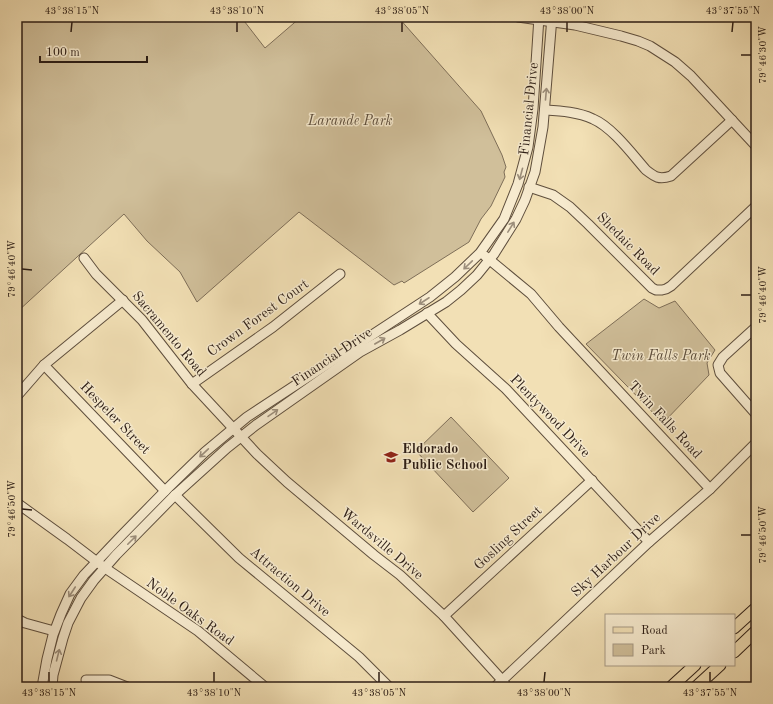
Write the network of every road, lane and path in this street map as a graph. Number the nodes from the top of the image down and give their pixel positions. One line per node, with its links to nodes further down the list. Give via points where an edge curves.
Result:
1 (518, 17): 2 (street)
2 (539, 18): 3 (street); 9 (street, Financial Drive, one-way to 9, via 528,147 518,184 504,219)
3 (552, 19): 4 (street, Financial Drive, one-way to 3); 5 (street, via 650,46 691,76)
4 (545, 110): 5 (street, via 571,112 593,118 608,127 646,170 658,178 671,176); 7 (street, Financial Drive, via 537,166)
5 (732, 120): 6 (street)
6 (756, 146)
7 (529, 187): 8 (street, Shedaic Road, via 553,195 570,207 656,290 671,286); 11 (street, Financial Drive, one-way to 7, via 516,219)
8 (756, 206)
9 (480, 252): 11 (street, Twin Falls Road); 20 (street, Financial Drive, one-way to 20, via 430,297 247,416)
10 (84, 258): 13 (street, Sacramento Road, via 96,274)
11 (489, 260): 14 (street, Financial Drive, via 461,290); 24 (street, Twin Falls Road, via 531,294 558,327)
12 (340, 274): 17 (street, Crown Forest Court, via 273,327)
13 (123, 300): 16 (street); 17 (street, Sacramento Road)
14 (427, 313): 21 (street, Financial Drive, one-way to 14, via 360,352); 23 (street, Plentywood Drive, via 456,344 506,389)
15 (756, 327): 19 (street, via 723,357 718,365 720,373)
16 (44, 365): 18 (street); 25 (street, Hespeler Street)
17 (192, 384): 20 (street, Sacramento Road)
18 (17, 396)
19 (756, 414)
20 (233, 428): 21 (street, Wardsville Drive); 25 (street, Financial Drive, one-way to 25)
21 (241, 437): 26 (street, Financial Drive); 32 (street, Wardsville Drive, via 286,482 400,575)
22 (756, 443): 24 (street, Sky Harbour Drive)
23 (592, 480): 28 (street, Plentywood Drive); 32 (street, Gosling Street)
24 (710, 489): 28 (street, Sky Harbour Drive)
25 (165, 491): 29 (street, Financial Drive)
26 (175, 495): 30 (street, Financial Drive, one-way to 26); 46 (street, Attraction Drive, via 239,558 359,657)
27 (17, 503): 29 (street, Noble Oaks Road)
28 (649, 542): 41 (street, Sky Harbour Drive)
29 (97, 562): 30 (street, Noble Oaks Road); 35 (street, Financial Drive, one-way to 35, via 70,594)
30 (105, 568): 43 (street, Financial Drive, one-way to 30, via 58,654 68,623 81,598); 45 (street, Noble Oaks Road, via 198,631)
31 (756, 608): 34 (main road)
32 (444, 616): 41 (street, Wardsville Drive)
33 (17, 619): 35 (street)
34 (735, 627)
35 (54, 631): 42 (street, Financial Drive)
36 (756, 631): 37 (main road)
37 (735, 651)
38 (694, 666): 48 (main road)
39 (719, 666): 49 (main road)
40 (86, 680): 44 (street, via 109,680)
41 (505, 683): 47 (street, Sky Harbour Drive)
42 (42, 687)
43 (52, 687)
44 (127, 687)
45 (265, 687)
46 (390, 687)
47 (495, 687)
48 (671, 687)
49 (696, 687)

